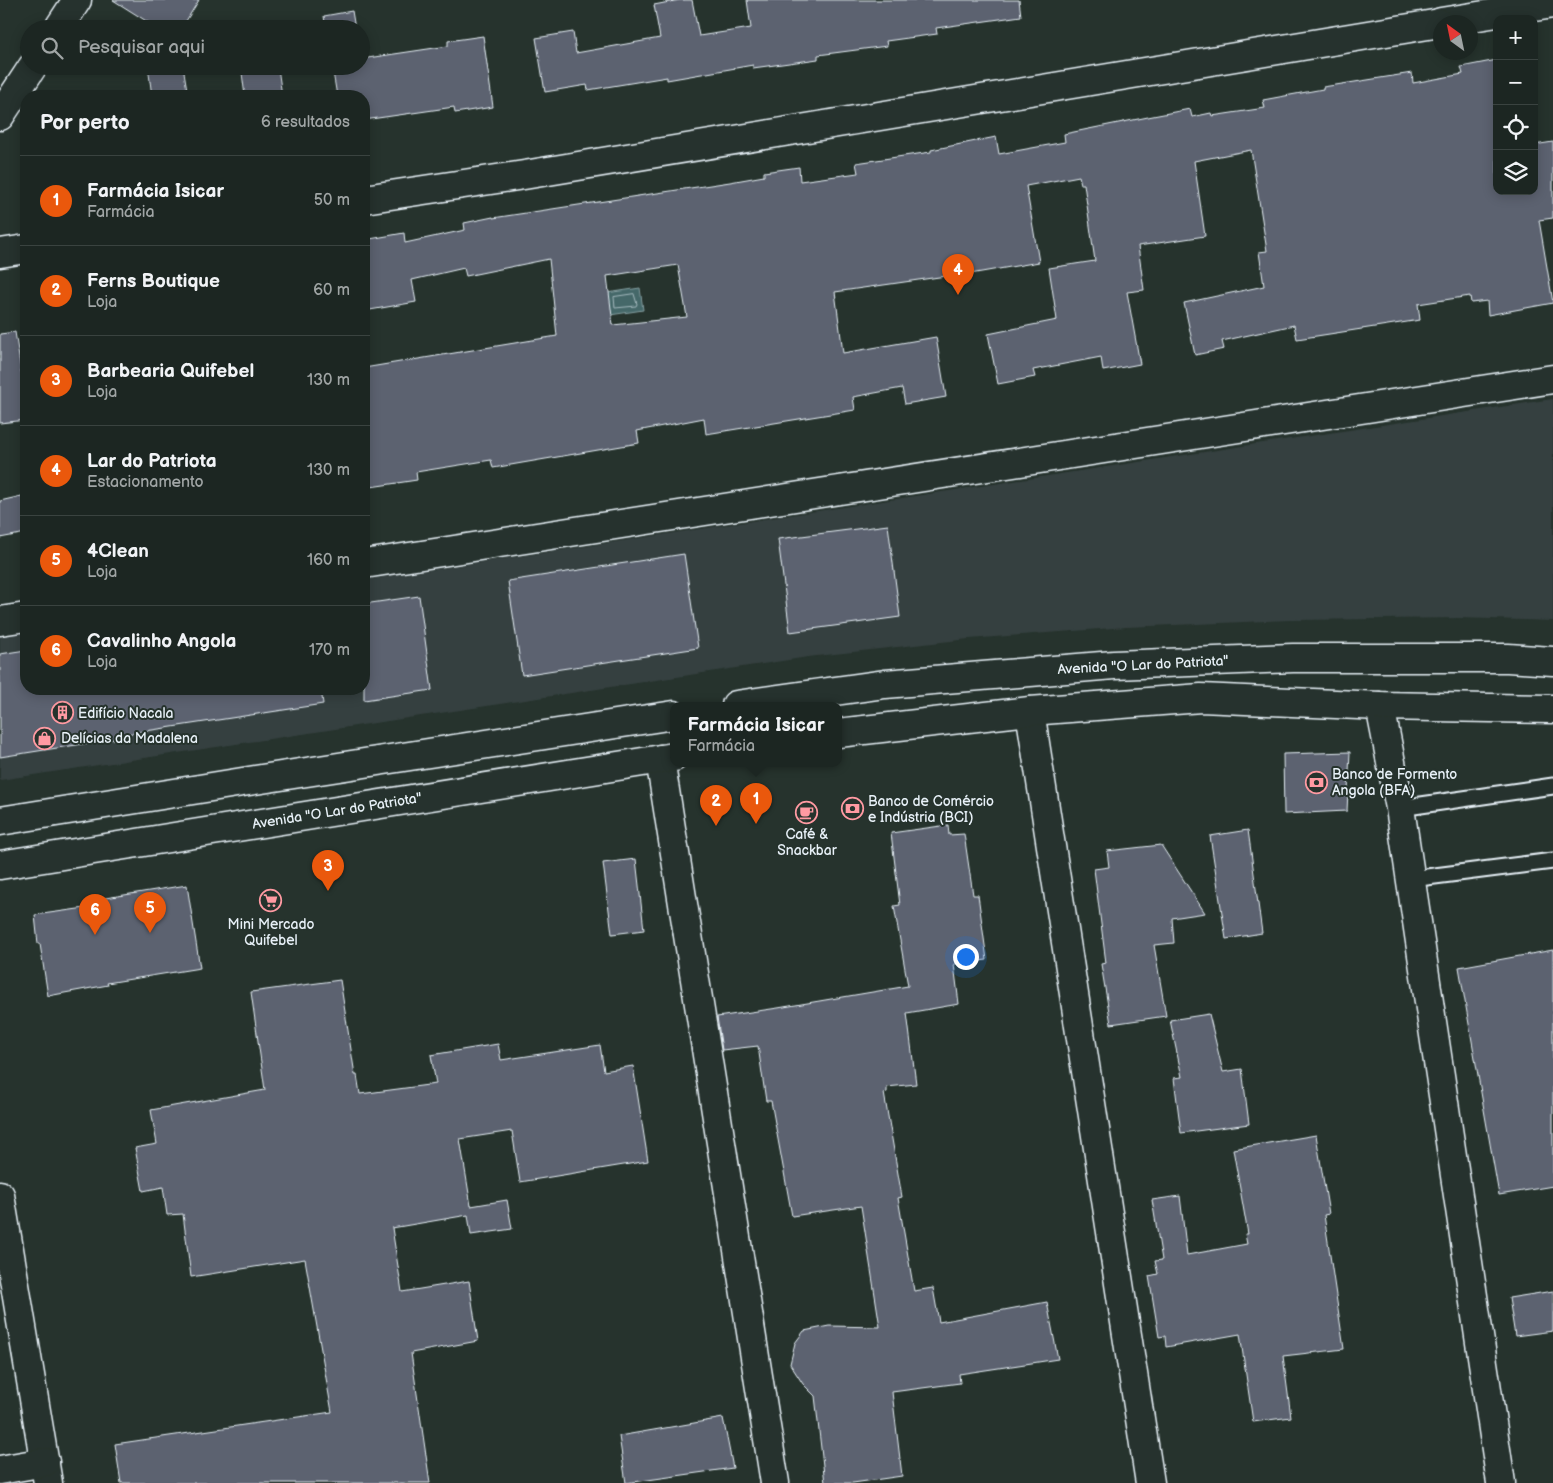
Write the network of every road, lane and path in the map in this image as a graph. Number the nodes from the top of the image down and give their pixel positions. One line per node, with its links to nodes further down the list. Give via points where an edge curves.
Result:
1 (77, 0): 4 (street)
2 (1553, 4): 3 (street)
3 (1478, 16)
4 (64, 20)
5 (1433, 23): 8 (street)
6 (27, 75): 7 (street)
7 (0, 116)
8 (370, 198)
9 (20, 250): 10 (street)
10 (0, 253)
11 (1553, 378): 12 (street)
12 (370, 563)
13 (20, 618): 14 (street)
14 (0, 621)
15 (1553, 661): 16 (street, Avenida "O Lar do Patriota", via 1293,658 1114,665 885,684)
16 (757, 702)
17 (1380, 706): 18 (street); 19 (street, via 1201,698); 24 (street)
18 (1553, 709)
19 (1030, 711): 21 (street); 33 (street)
20 (670, 715): 25 (street)
21 (842, 732)
22 (667, 758): 27 (street, Avenida "O Lar do Patriota"); 32 (street)
23 (1553, 786): 24 (lane)
24 (1400, 808): 28 (street)
25 (0, 821)
26 (1553, 861): 28 (lane)
27 (0, 864)
28 (1411, 879): 34 (street)
29 (0, 1195): 31 (street)
30 (0, 1470): 31 (street)
31 (47, 1472)
32 (775, 1483)
33 (1150, 1483)
34 (1502, 1483)

